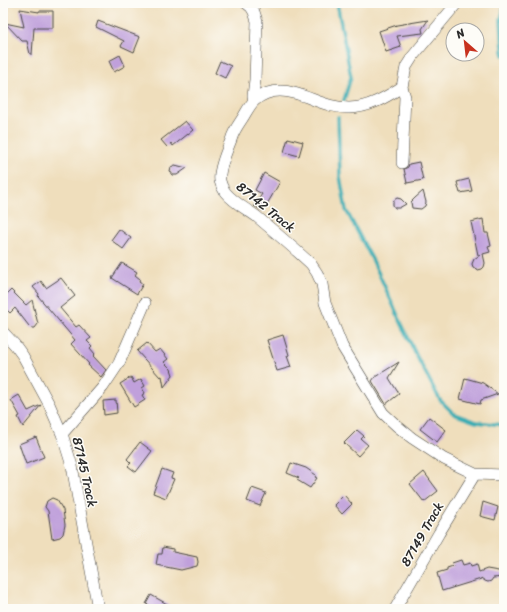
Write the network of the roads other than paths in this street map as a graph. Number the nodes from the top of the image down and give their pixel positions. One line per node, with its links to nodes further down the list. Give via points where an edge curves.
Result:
1 (246, 3): 4 (street, via 254,12 257,22)
2 (457, 3): 3 (street, via 412,56 406,67)
3 (402, 87): 4 (street, 87142 Track, via 368,106 357,108 334,107 294,93 279,91 267,93); 5 (street, via 405,97)
4 (254, 101): 9 (street, 87142 Track, via 236,128 224,158 220,179 225,192 312,264 322,284 325,303 342,346 383,413 425,447)
5 (402, 163)
6 (145, 303): 8 (street, via 119,363 103,387)
7 (3, 332): 8 (street, 87145 Track, via 23,356)
8 (62, 434): 11 (street, 87145 Track, via 72,466)
9 (475, 474): 10 (street, 87142 Track); 12 (street, 87149 Track)
10 (504, 475)
11 (98, 609)
12 (395, 609)

